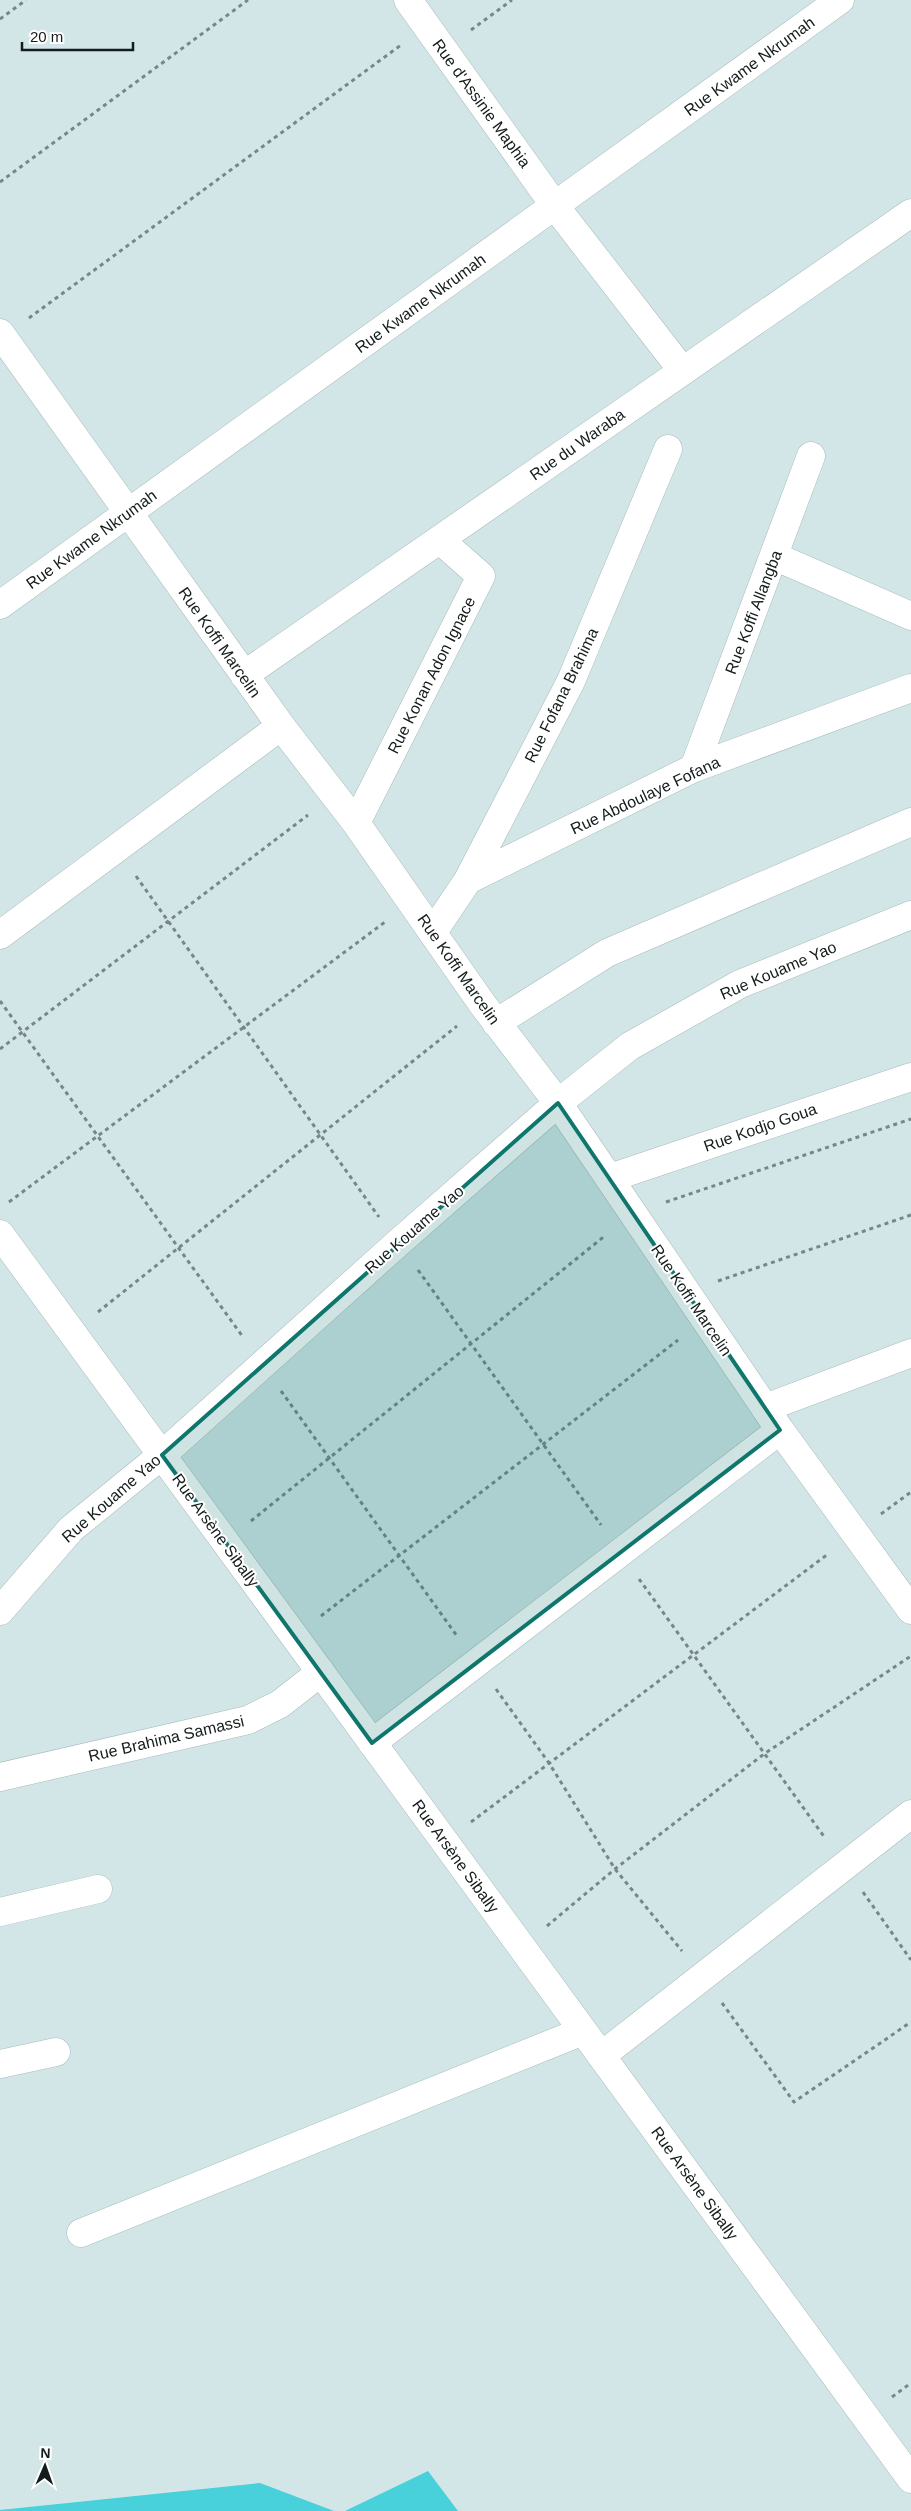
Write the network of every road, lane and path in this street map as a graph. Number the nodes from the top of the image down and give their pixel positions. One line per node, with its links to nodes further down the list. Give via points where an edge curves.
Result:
1 (26, 0): 6 (path)
2 (248, 0): 9 (path)
3 (408, 0): 7 (street, Rue d'Assinie Maphia)
4 (512, 0): 8 (path)
5 (840, 0): 10 (street, Rue Kwame Nkrumah)
6 (0, 19)
7 (427, 26): 8 (street, Rue d'Assinie Maphia); 12 (path)
8 (444, 50): 10 (street, Rue d'Assinie Maphia)
9 (0, 182)
10 (556, 206): 13 (street, Rue d'Assinie Maphia); 16 (street, Rue Kwame Nkrumah)
11 (911, 213): 13 (street, Rue du Waraba)
12 (2, 335): 16 (street, Rue Koffi Marcelin)
13 (682, 370): 17 (street, Rue du Waraba)
14 (668, 449): 29 (street, Rue Fofana Brahima, via 571,680)
15 (811, 456): 18 (street, Rue Koffi Allangba)
16 (129, 512): 19 (street, Rue Kwame Nkrumah); 21 (street, Rue Koffi Marcelin)
17 (440, 540): 21 (street, Rue du Waraba); 27 (street, Rue Konan Adon Ignace, via 481,576)
18 (774, 556): 20 (street); 24 (street, Rue Koffi Allangba)
19 (0, 605)
20 (911, 616)
21 (244, 675): 23 (street, Rue Koffi Marcelin)
22 (911, 688): 24 (street, Rue Abdoulaye Fofana)
23 (281, 726): 25 (street, Rue Koffi Marcelin); 28 (street)
24 (694, 768): 29 (street, Rue Abdoulaye Fofana)
25 (333, 796): 27 (street, Rue Koffi Marcelin); 32 (path)
26 (911, 822): 36 (street, via 608,953)
27 (356, 823): 30 (street, Rue Koffi Marcelin)
28 (117, 848): 32 (path); 34 (street)
29 (468, 880): 33 (street, Rue Fofana Brahima)
30 (412, 902): 33 (street, Rue Koffi Marcelin); 37 (path)
31 (911, 915): 41 (street, Rue Kouame Yao, via 740,984 630,1046)
32 (168, 923): 37 (path); 38 (path)
33 (433, 932): 36 (street, Rue Koffi Marcelin)
34 (0, 935)
35 (0, 1001): 38 (path)
36 (489, 1014): 41 (street, Rue Koffi Marcelin); 44 (path)
37 (243, 1028): 43 (path); 44 (path)
38 (23, 1032): 39 (path); 43 (path)
39 (0, 1049)
40 (911, 1077): 45 (street, Rue Kodjo Goua)
41 (558, 1103): 45 (street, Rue Koffi Marcelin); 50 (street, Rue Kouame Yao)
42 (911, 1119): 47 (path)
43 (98, 1136): 46 (path); 51 (path)
44 (321, 1136): 50 (path); 51 (path)
45 (610, 1178): 47 (street, Rue Koffi Marcelin)
46 (8, 1203)
47 (632, 1214): 52 (street, Rue Koffi Marcelin); 55 (path)
48 (911, 1215): 52 (path)
49 (0, 1234): 54 (street, Rue Arsène Sibally)
50 (398, 1243): 55 (path); 57 (street, Rue Kouame Yao)
51 (179, 1249): 54 (path); 57 (path)
52 (686, 1291): 53 (street, Rue Koffi Marcelin)
53 (705, 1320): 58 (street, Rue Koffi Marcelin); 60 (path)
54 (72, 1333): 61 (street, Rue Arsène Sibally)
55 (470, 1343): 60 (path); 62 (path)
56 (911, 1353): 58 (street)
57 (262, 1364): 61 (street, Rue Kouame Yao); 62 (path)
58 (764, 1408): 59 (street, Rue Koffi Marcelin)
59 (780, 1430): 63 (street, Rue Koffi Marcelin); 65 (street)
60 (542, 1444): 65 (path); 66 (path)
61 (162, 1455): 64 (street, Rue Arsène Sibally); 68 (street, Rue Kouame Yao, via 71,1529)
62 (329, 1457): 64 (path); 66 (path)
63 (856, 1533): 67 (street, Rue Koffi Marcelin); 70 (path)
64 (226, 1542): 69 (street, Rue Arsène Sibally)
65 (620, 1552): 70 (path); 72 (street)
66 (399, 1555): 69 (path); 72 (path)
67 (911, 1610)
68 (0, 1611)
69 (295, 1637): 73 (street, Rue Arsène Sibally)
70 (693, 1655): 75 (path); 76 (path)
71 (911, 1656): 75 (path)
72 (477, 1663): 74 (street); 76 (path)
73 (321, 1672): 74 (street, Rue Arsène Sibally); 77 (street, Rue Brahima Samassi, via 280,1704 248,1720)
74 (372, 1743): 79 (street, Rue Arsène Sibally)
75 (764, 1754): 80 (path); 81 (path)
76 (549, 1763): 79 (path); 81 (path)
77 (0, 1777)
78 (911, 1814): 80 (street)
79 (445, 1842): 84 (street, Rue Arsène Sibally)
80 (845, 1866): 85 (path); 86 (street)
81 (615, 1869): 84 (path); 86 (path)
82 (98, 1889): 83 (street)
83 (0, 1912)
84 (522, 1947): 88 (street, Rue Arsène Sibally)
85 (911, 1960)
86 (702, 1976): 87 (path, via 794,2102); 90 (street)
87 (911, 2022)
88 (583, 2031): 90 (street, Rue Arsène Sibally); 92 (street)
89 (56, 2052): 91 (street)
90 (601, 2056): 93 (street, Rue Arsène Sibally)
91 (0, 2064)
92 (80, 2233)
93 (911, 2479)

